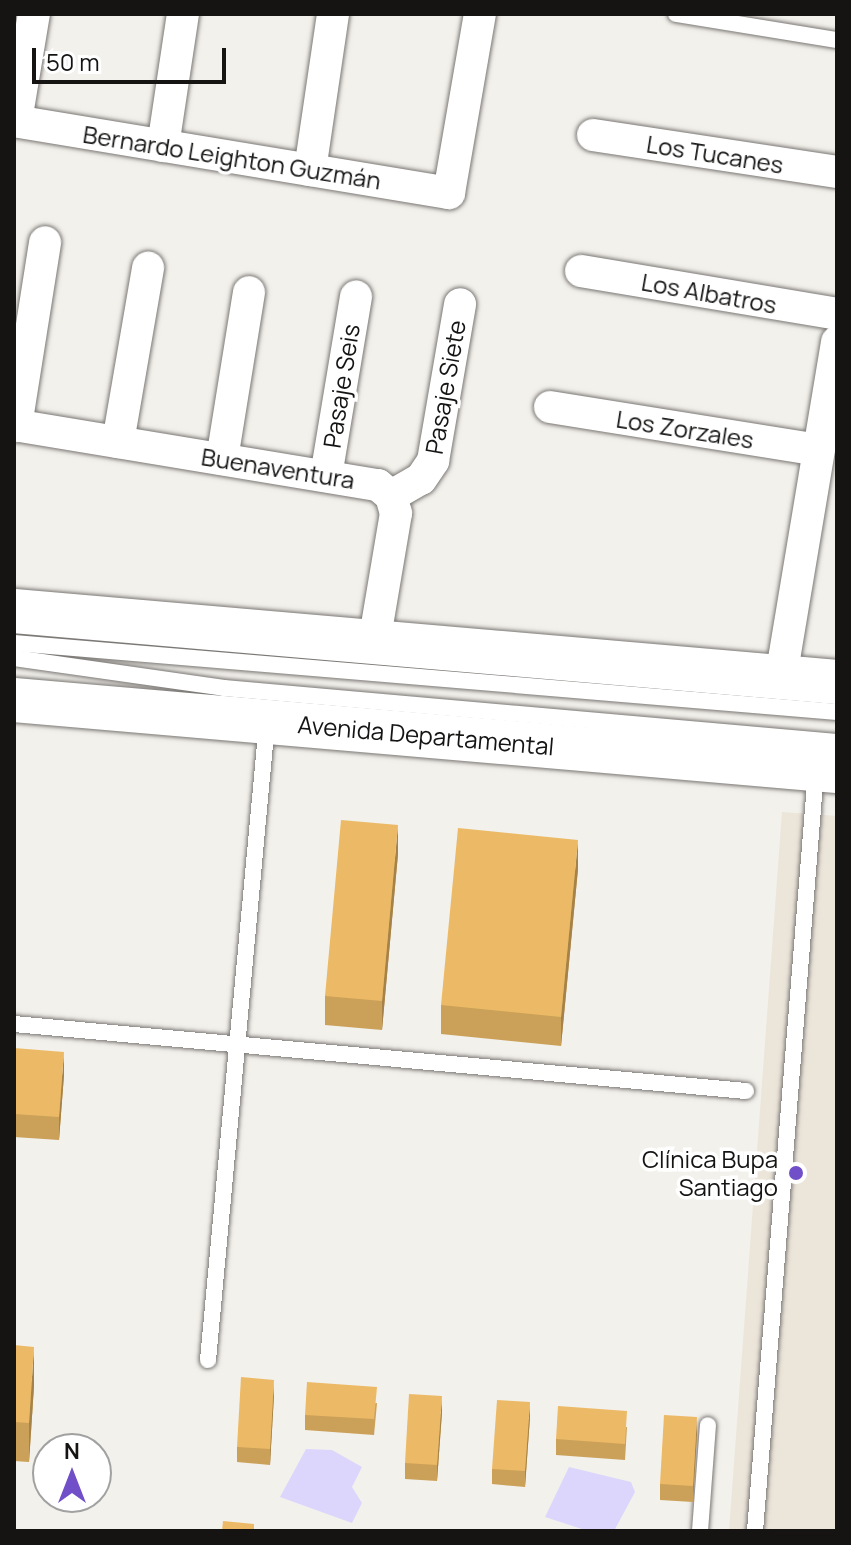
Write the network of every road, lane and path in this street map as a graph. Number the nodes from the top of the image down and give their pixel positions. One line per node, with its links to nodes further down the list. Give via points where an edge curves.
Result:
1 (34, 14): 7 (street)
2 (183, 14): 9 (street)
3 (333, 14): 10 (street)
4 (480, 14): 10 (street, Bernardo Leighton Guzmán, via 449,193)
5 (676, 14): 6 (lane)
6 (837, 40)
7 (15, 121): 9 (street, Bernardo Leighton Guzmán)
8 (593, 135): 11 (street, Los Tucanes)
9 (163, 146): 10 (street, Bernardo Leighton Guzmán)
10 (310, 170)
11 (837, 172)
12 (45, 242): 21 (street)
13 (148, 268): 23 (street)
14 (581, 271): 18 (street, Los Albatros)
15 (249, 292): 24 (street)
16 (356, 296): 25 (street, Pasaje Seis)
17 (460, 304): 26 (street, Pasaje Siete, via 433,461 421,479)
18 (837, 314)
19 (837, 342): 22 (street)
20 (550, 407): 22 (street, Los Zorzales)
21 (15, 425): 23 (street, Buenaventura)
22 (826, 435): 31 (street)
23 (118, 442): 24 (street, Buenaventura)
24 (222, 459): 25 (street, Buenaventura)
25 (326, 476): 26 (street, Buenaventura, via 378,485)
26 (391, 496): 29 (street, via 396,522)
27 (14, 611): 29 (main road)
28 (14, 643): 34 (lane)
29 (374, 643): 31 (main road)
30 (14, 658): 36 (lane)
31 (781, 677): 32 (main road)
32 (837, 682)
33 (14, 700): 35 (main road, Avenida Departamental)
34 (837, 712)
35 (267, 721): 36 (main road, Avenida Departamental); 38 (lane)
36 (830, 760): 43 (lane)
37 (14, 1024): 38 (lane)
38 (237, 1044): 39 (lane); 40 (lane)
39 (746, 1091)
40 (208, 1360)
41 (708, 1425): 42 (lane)
42 (700, 1531)
43 (755, 1531)

